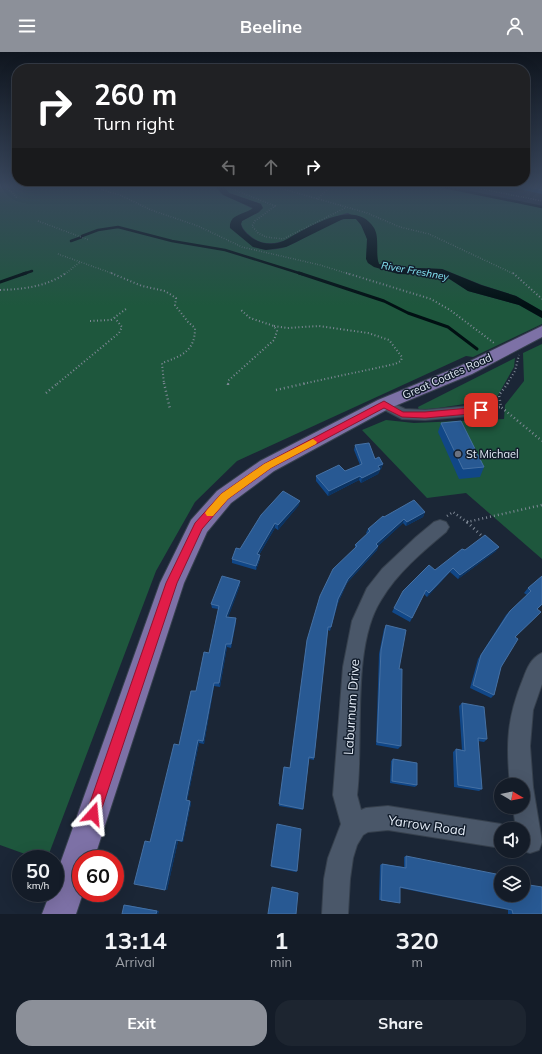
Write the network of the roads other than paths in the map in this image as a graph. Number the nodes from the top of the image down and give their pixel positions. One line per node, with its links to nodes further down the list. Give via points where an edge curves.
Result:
1 (542, 331): 2 (main road, Great Coates Road, via 512,351)
2 (384, 404): 3 (street, via 402,414 425,415); 11 (main road, Great Coates Road, via 267,466 224,497 199,526 172,583)
3 (481, 410)
4 (440, 527): 8 (street, Laburnum Drive, via 410,552 384,579 373,596 360,627 352,671 345,795)
5 (542, 663): 6 (street, via 522,704 518,725)
6 (521, 778)
7 (527, 814): 10 (street)
8 (354, 826): 9 (street, Yarrow Road, via 366,820 388,818); 12 (street, via 346,839 339,861)
9 (494, 835)
10 (532, 841)
11 (59, 914)
12 (335, 914)

